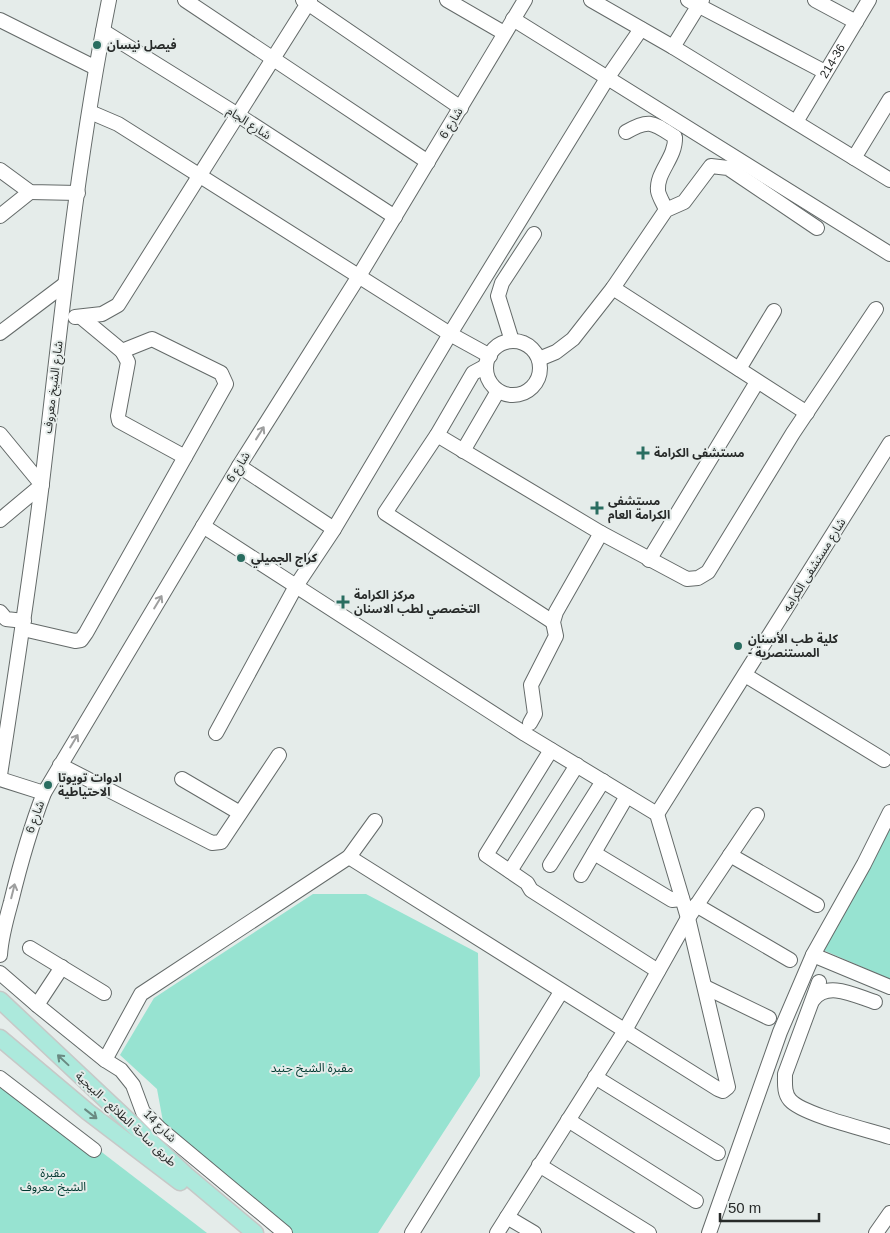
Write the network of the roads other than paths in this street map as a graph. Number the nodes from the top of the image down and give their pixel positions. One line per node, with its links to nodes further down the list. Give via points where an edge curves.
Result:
1 (109, 0): 14 (street, شارع الشيخ معروف)
2 (185, 0): 17 (street)
3 (447, 0): 15 (street)
4 (524, 0): 10 (street, شارع 6)
5 (591, 0): 13 (street)
6 (815, 0): 12 (street)
7 (870, 0): 12 (street, 214-36)
8 (307, 1): 17 (street); 22 (street)
9 (696, 2): 16 (street); 19 (street)
10 (513, 19): 15 (street, شارع 6); 20 (street)
11 (0, 20): 18 (street)
12 (856, 22): 19 (street, 214-36)
13 (641, 29): 16 (street); 20 (street)
14 (102, 31): 18 (street, شارع الشيخ معروف); 24 (street, شارع الجام)
15 (504, 34): 22 (street, شارع 6)
16 (673, 47): 25 (street)
17 (274, 58): 24 (street); 28 (street)
18 (96, 68): 23 (street, شارع الشيخ معروف)
19 (825, 72): 25 (street, 214-36)
20 (608, 77): 41 (street); 50 (street)
21 (890, 99): 27 (street)
22 (460, 108): 28 (street, شارع 6)
23 (90, 112): 30 (street, via 118,124); 33 (street, شارع الشيخ معروف)
24 (238, 115): 30 (street); 38 (street, شارع الجام)
25 (796, 122): 27 (street)
26 (626, 132): 36 (street, via 640,123 652,122 675,137 675,148 660,176 658,190)
27 (854, 158): 31 (street)
28 (428, 162): 38 (street, شارع 6)
29 (0, 170): 32 (street)
30 (200, 175): 42 (street); 48 (street, via 118,306 102,314)
31 (890, 180)
32 (30, 192): 33 (street); 35 (street)
33 (78, 193): 43 (street, شارع الشيخ معروف)
34 (0, 201): 35 (street)
35 (17, 202): 37 (street)
36 (666, 210): 39 (street, via 684,202 711,166 718,165 728,168); 44 (street)
37 (0, 216)
38 (395, 217): 42 (street, شارع 6)
39 (817, 228)
40 (534, 234): 51 (street, via 502,283 498,296)
41 (890, 254)
42 (358, 276): 50 (street); 64 (street, شارع 6, one-way to 42)
43 (65, 284): 47 (street, شارع الشيخ معروف); 49 (street)
44 (613, 288): 53 (street, via 573,339 556,352); 55 (street)
45 (876, 309): 58 (street)
46 (774, 311): 55 (street)
47 (62, 315): 48 (street); 65 (street, شارع الشيخ معروف)
48 (81, 317): 52 (street)
49 (0, 333)
50 (450, 334): 54 (street); 68 (street)
51 (512, 341): 53 (street, via 533,349); 54 (street, via 501,344)
52 (122, 351): 63 (street, via 128,362 119,421); 63 (street, via 152,339 222,373 225,378 226,384)
53 (539, 359): 57 (street, via 538,381 530,390 509,396)
54 (488, 361): 57 (street, via 490,383); 60 (street, via 474,373)
55 (739, 369): 56 (street)
56 (757, 382): 58 (street); 70 (street)
57 (498, 391): 62 (street)
58 (807, 413): 70 (street, via 708,572 698,578 687,579)
59 (0, 434): 65 (street)
60 (437, 435): 62 (street); 73 (street, via 385,512)
61 (890, 443): 75 (street, شارع مستشفى الكرامه)
62 (463, 451): 69 (street)
63 (185, 457): 74 (street, via 81,640)
64 (239, 466): 67 (street, شارع 6); 68 (street)
65 (42, 485): 66 (street); 74 (street, شارع الشيخ معروف)
66 (0, 520)
67 (203, 526): 71 (street); 82 (street, شارع 6, one-way to 67)
68 (334, 529): 71 (street)
69 (601, 534): 70 (street); 73 (street, via 564,595)
70 (650, 560)
71 (296, 586): 77 (street); 78 (street)
72 (2, 618): 74 (street)
73 (553, 622): 76 (street, via 556,636 531,685 535,714)
74 (23, 625): 83 (street, شارع الشيخ معروف)
75 (745, 675): 80 (street); 90 (street, شارع مستشفى الكرامه)
76 (530, 723)
77 (216, 733)
78 (551, 750): 81 (street); 97 (street, via 486,855)
79 (279, 755): 89 (street)
80 (884, 760)
81 (577, 765): 85 (street); 97 (street)
82 (60, 766): 86 (street, شارع 6); 89 (street, via 212,843 221,842)
83 (0, 777): 86 (street)
84 (182, 779): 89 (street)
85 (603, 781): 87 (street); 96 (street)
86 (44, 793): 104 (street, شارع 6, one-way to 86, via 18,871)
87 (628, 796): 90 (street); 93 (street)
88 (890, 812): 105 (street)
89 (240, 813)
90 (657, 814): 99 (street)
91 (756, 815): 94 (street)
92 (375, 820): 95 (street)
93 (594, 853): 98 (street); 99 (street, via 672,900)
94 (730, 855): 100 (street); 101 (street)
95 (350, 857): 113 (street); 122 (street, via 141,994)
96 (550, 865)
97 (510, 871): 108 (street, via 527,883 530,890)
98 (581, 875)
99 (682, 899): 102 (street)
100 (696, 905): 102 (street); 106 (street)
101 (817, 905)
102 (688, 918): 108 (street); 111 (street)
103 (30, 948): 107 (street)
104 (0, 955): 109 (street, شارع 6)
105 (813, 955): 112 (street); 140 (street, via 780,1032)
106 (790, 960)
107 (62, 967): 114 (street); 118 (street)
108 (658, 971): 120 (street)
109 (0, 973): 118 (street, شارع 14)
110 (819, 982): 117 (street)
111 (705, 986): 119 (street); 120 (street, via 727,1082 725,1090 718,1089)
112 (890, 987)
113 (561, 992): 120 (street); 136 (street)
114 (104, 993)
115 (0, 1000): 134 (main road, طريق ساحة الطلائع - البيجية, one-way to 115, via 186,1175)
116 (875, 1002): 117 (street, via 828,990 818,993)
117 (811, 1003): 126 (street, via 785,1074 784,1089 789,1099 804,1110)
118 (37, 1006): 122 (street, شارع 14)
119 (769, 1018)
120 (624, 1032): 123 (street)
121 (0, 1038): 133 (main road, طريق ساحة الطلائع - البيجية, one-way to 133, via 88,1112)
122 (105, 1060): 135 (street, شارع 14, via 121,1070 133,1085 143,1112 160,1129)
123 (595, 1077): 125 (street); 128 (street)
124 (0, 1078): 127 (street)
125 (568, 1120): 129 (street); 130 (street)
126 (890, 1137)
127 (94, 1150)
128 (718, 1153)
129 (539, 1166): 132 (street); 139 (street)
130 (696, 1201)
131 (890, 1213): 141 (street)
132 (507, 1217): 137 (street); 138 (street)
133 (247, 1233)
134 (255, 1233)
135 (284, 1233)
136 (412, 1233)
137 (497, 1233)
138 (534, 1233)
139 (649, 1233)
140 (709, 1233)
141 (876, 1233)

